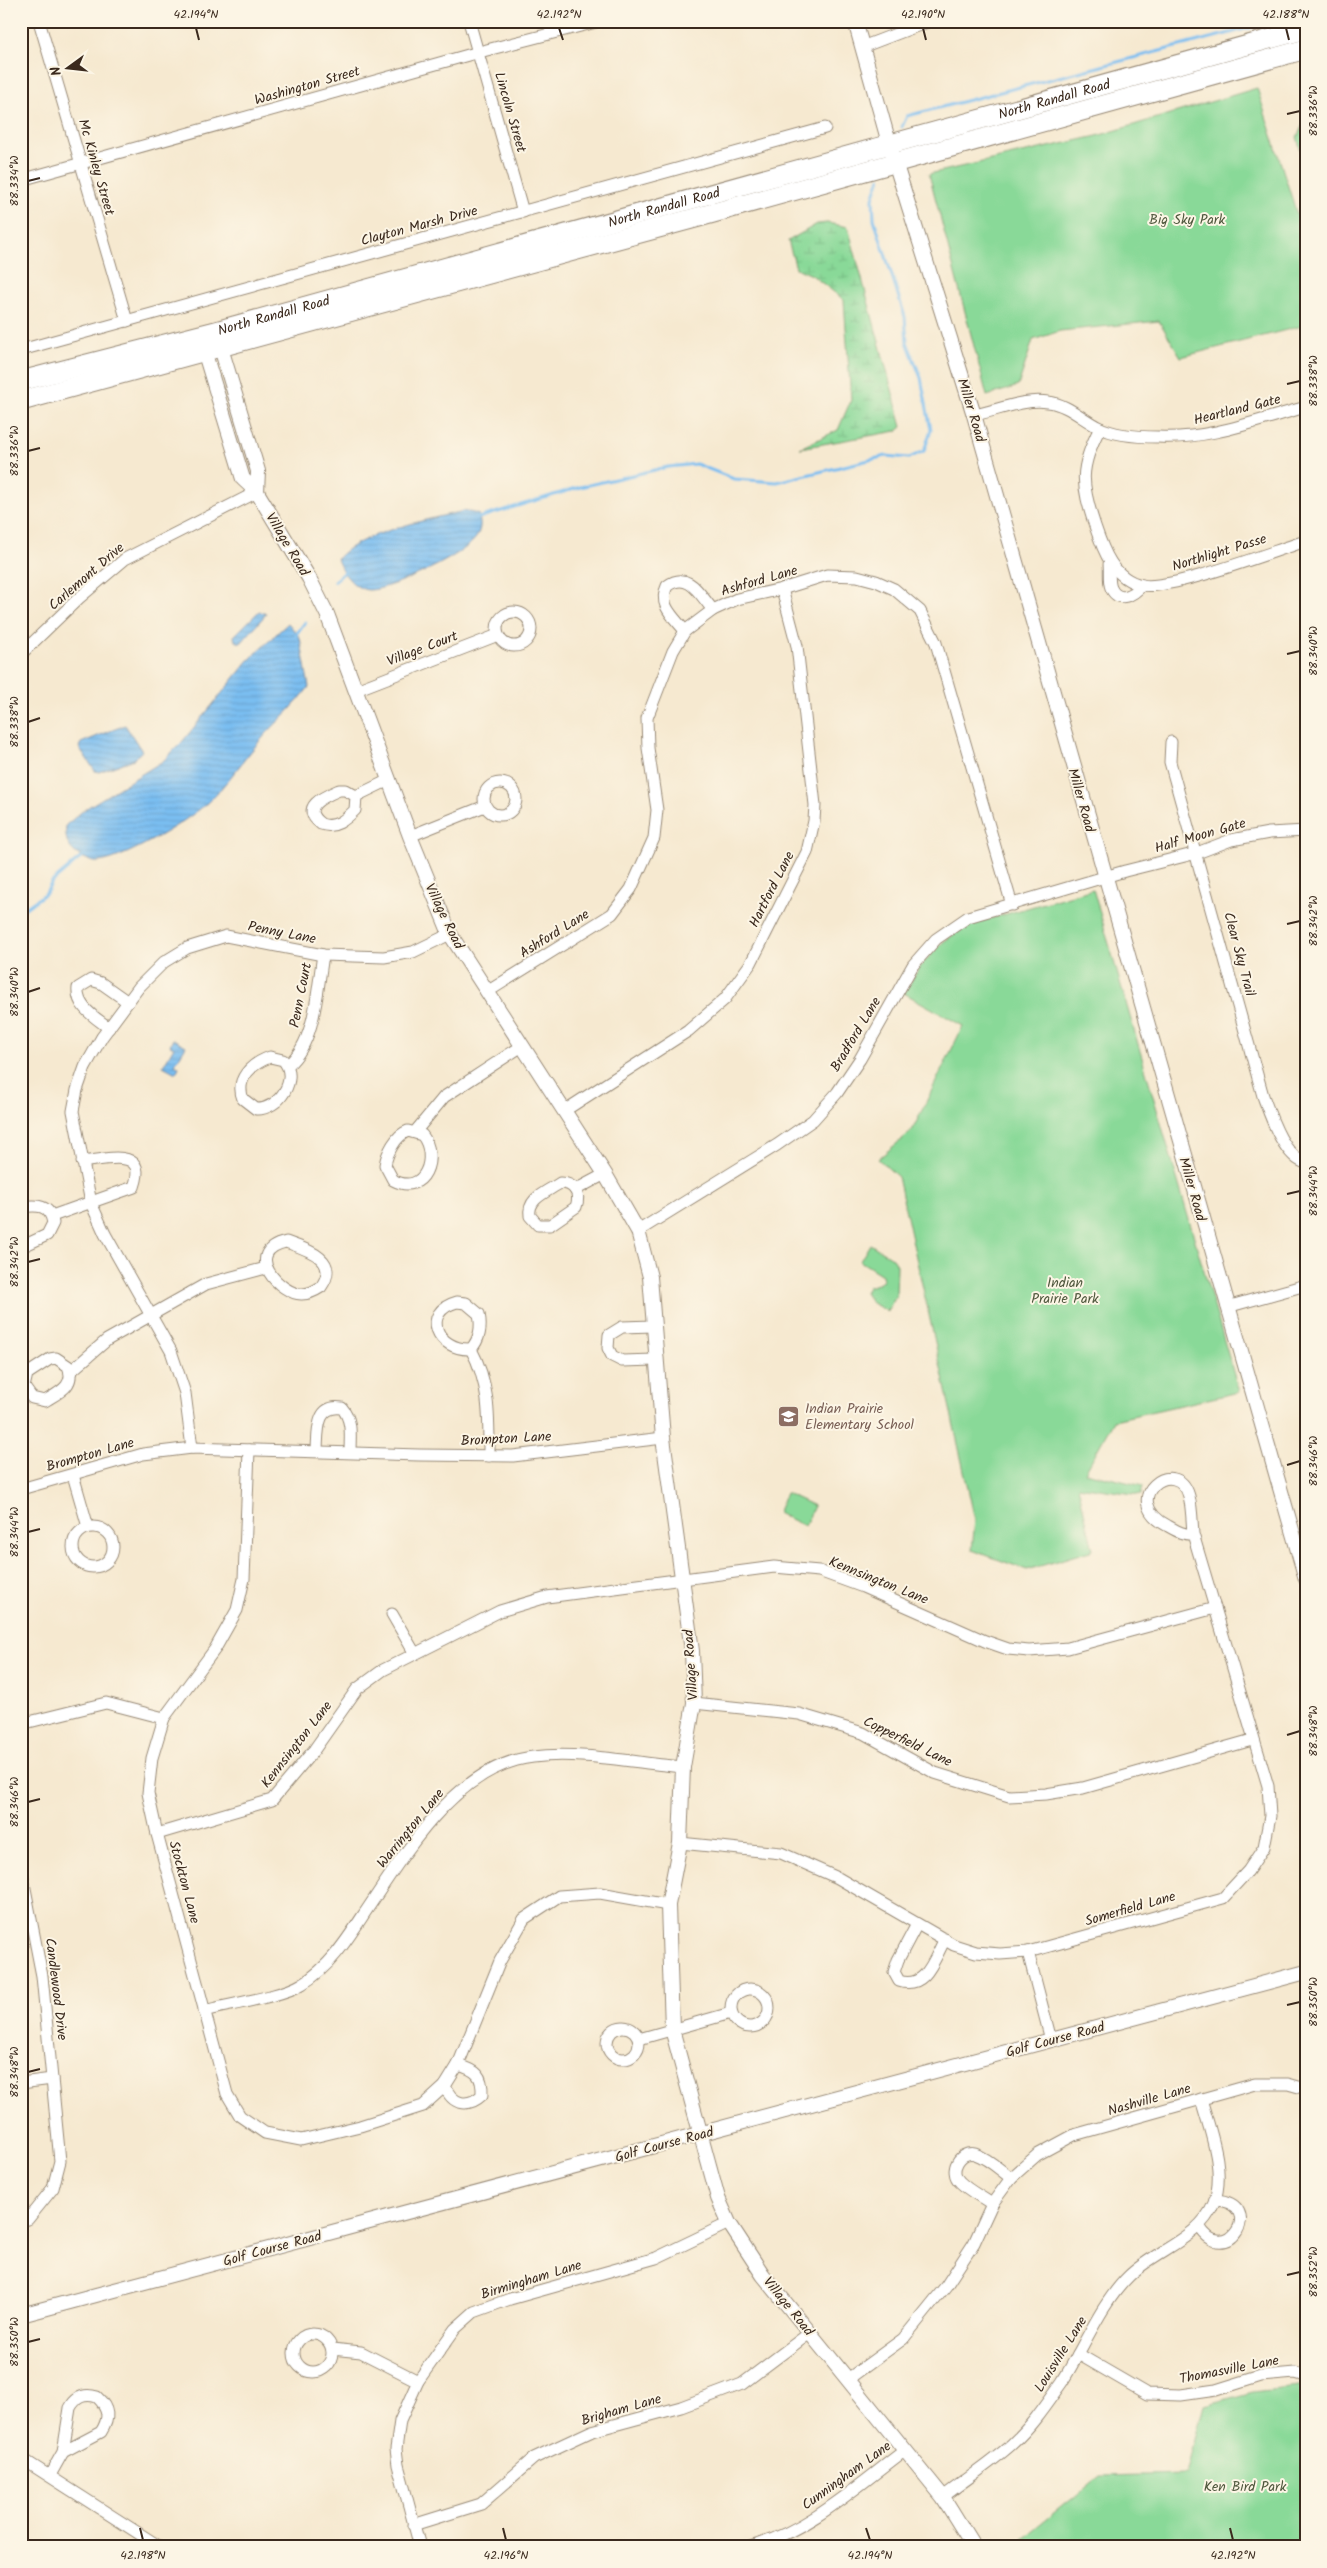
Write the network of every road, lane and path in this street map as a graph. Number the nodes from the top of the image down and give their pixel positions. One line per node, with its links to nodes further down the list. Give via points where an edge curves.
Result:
1 (39, 21): 13 (street, Mc Kinley Street)
2 (469, 21): 9 (street, Lincoln Street)
3 (600, 21): 9 (street, Washington Street)
4 (855, 21): 7 (street, Miller Road)
5 (930, 21): 7 (street)
6 (1306, 28): 11 (main road, North Randall Road, via 953,128)
7 (862, 47): 11 (street, Miller Road)
8 (1306, 49): 12 (main road, North Randall Road)
9 (479, 52): 13 (street, Washington Street); 15 (street, Lincoln Street)
10 (825, 128): 15 (street, Clayton Marsh Drive)
11 (889, 143): 12 (street, Miller Road); 17 (main road, North Randall Road)
12 (895, 161): 17 (main road, North Randall Road, via 695,218); 22 (street, Miller Road)
13 (80, 165): 14 (street, Washington Street); 16 (street, Mc Kinley Street)
14 (21, 180)
15 (523, 212): 16 (street, Clayton Marsh Drive)
16 (127, 321): 18 (street, Clayton Marsh Drive)
17 (210, 341): 19 (main road, North Randall Road); 20 (main road, North Randall Road); 24 (street, Village Road, via 243,479)
18 (21, 350)
19 (21, 381)
20 (21, 401)
21 (1306, 407): 23 (street, Heartland Gate, via 1184,438 1134,435)
22 (974, 414): 23 (street, Heartland Gate, via 1048,401); 41 (street, Miller Road)
23 (1100, 428): 26 (street, via 1087,454 1084,480 1092,518)
24 (257, 492): 32 (street, Carlemont Drive, via 125,559); 33 (street, Village Road, via 309,578 327,614)
25 (1306, 541): 27 (street, Northlight Passe, via 1173,582)
26 (1110, 564): 27 (street, via 1126,578); 27 (street, via 1110,585 1116,594 1124,598 1130,596)
27 (1142, 585)
28 (782, 589): 29 (street, Ashford Lane, via 737,600); 42 (street, Ashford Lane, via 827,575 857,576 894,589 920,611 936,644); 50 (street, Hartford Lane, via 797,646 815,804 807,852 751,963 725,999 688,1031)
29 (713, 610): 30 (street, Ashford Lane); 30 (street, via 690,582 681,580 667,586 664,604)
30 (685, 631): 45 (street, Ashford Lane, via 673,651 647,718 657,810 654,838 631,889 612,914)
31 (498, 635): 33 (street, Village Court)
32 (21, 654)
33 (356, 690): 35 (street, Village Road)
34 (1171, 742): 40 (street, Clear Sky Trail, via 1170,762)
35 (389, 780): 36 (street); 39 (street, Village Road)
36 (356, 796)
37 (485, 806): 39 (street)
38 (1306, 831): 40 (street, Half Moon Gate, via 1259,834)
39 (410, 836): 43 (street, Village Road)
40 (1197, 853): 41 (street, Half Moon Gate); 53 (street, Clear Sky Trail, via 1266,1104 1287,1148)
41 (1104, 878): 42 (street, Bradford Lane); 63 (street, Miller Road)
42 (1012, 905): 59 (street, Bradford Lane, via 968,917 936,939 913,965 837,1093 812,1120)
43 (450, 934): 44 (street, Penny Lane, via 413,952 399,955); 45 (street, Village Road)
44 (322, 955): 46 (street, Penny Lane, via 226,936 188,948 164,962); 49 (street, Penn Court, via 309,1034 297,1058)
45 (487, 992): 48 (street, Village Road)
46 (128, 1002): 47 (street, Penny Lane); 47 (street, via 101,983 91,980 78,988 77,996 82,1006)
47 (108, 1028): 52 (street, Penny Lane, via 85,1067 77,1090 73,1111)
48 (522, 1046): 50 (street, Village Road); 51 (street, via 444,1097)
49 (288, 1065): 49 (street, Penn Court, via 277,1057 264,1059 244,1075 240,1091 243,1099 256,1109 272,1106 290,1078)
50 (564, 1110): 54 (street, Village Road)
51 (415, 1132): 51 (street, via 402,1133 386,1157 388,1174 400,1184 417,1182 427,1170 426,1141)
52 (82, 1162): 56 (street, Penny Lane); 56 (street, via 124,1157 131,1160 136,1168 134,1187)
53 (1306, 1163)
54 (605, 1174): 55 (street); 59 (street, Village Road)
55 (575, 1190)
56 (92, 1203): 58 (street); 64 (street, Penny Lane, via 105,1234)
57 (21, 1207): 58 (street, via 43,1206)
58 (52, 1216): 60 (street, via 47,1235)
59 (638, 1231): 65 (street, Village Road, via 650,1277)
60 (21, 1247)
61 (266, 1268): 61 (street, via 276,1280 302,1294 321,1287 327,1274 326,1266 317,1253 286,1242 272,1248 265,1261); 64 (street, via 206,1284)
62 (1306, 1285): 63 (street)
63 (1227, 1307): 80 (street, Miller Road)
64 (152, 1316): 68 (street, via 107,1340); 70 (street, Penny Lane, via 171,1351 184,1393)
65 (653, 1326): 67 (street, Village Road); 67 (street, via 622,1328 609,1335 608,1340 612,1356 622,1361)
66 (471, 1349): 66 (street, via 480,1332 479,1314 466,1303 448,1304 437,1318 438,1335 460,1350); 74 (street, via 481,1367 488,1398)
67 (656, 1360): 69 (street, Village Road)
68 (70, 1372)
69 (663, 1438): 74 (street, Brompton Lane); 79 (street, Village Road)
70 (192, 1448): 71 (street, Brompton Lane); 75 (street, Brompton Lane, via 143,1454)
71 (249, 1450): 72 (street, Brompton Lane); 85 (street, Stockton Lane, via 244,1579 237,1610 215,1648)
72 (316, 1450): 73 (street, Brompton Lane); 73 (street, via 320,1418 324,1410 334,1406 342,1408 348,1415)
73 (350, 1452): 74 (street, Brompton Lane)
74 (489, 1456)
75 (73, 1475): 76 (street, Brompton Lane); 77 (street)
76 (21, 1489)
77 (88, 1527)
78 (1193, 1534): 78 (street, Somerfield Lane, via 1188,1494 1180,1482 1170,1479 1152,1486 1148,1502 1159,1522 1184,1535); 81 (street, Somerfield Lane)
79 (682, 1578): 81 (street, Kennsington Lane, via 774,1567 819,1571 985,1641 1008,1649 1029,1651 1068,1648); 83 (street, Kennsington Lane, via 548,1597 500,1611); 84 (street, Village Road, via 692,1650)
80 (1306, 1580)
81 (1215, 1608): 87 (street, Somerfield Lane)
82 (392, 1614): 83 (street)
83 (414, 1652): 89 (street, Kennsington Lane, via 357,1689 314,1750 272,1800)
84 (694, 1703): 87 (street, Copperfield Lane, via 799,1714 863,1733 935,1773 1008,1796 1083,1788); 88 (street, Village Road)
85 (164, 1718): 86 (street, via 106,1703); 89 (street, Stockton Lane, via 152,1758 148,1793)
86 (21, 1724)
87 (1252, 1740): 95 (street, Somerfield Lane, via 1268,1786 1270,1816 1264,1847 1248,1871 1223,1898)
88 (683, 1767): 90 (street, Village Road); 97 (street, Warrington Lane, via 559,1756 532,1757 498,1766 449,1799 326,1965 301,1985)
89 (157, 1834): 97 (street, Stockton Lane)
90 (680, 1843): 92 (street, Village Road); 93 (street, Somerfield Lane, via 781,1853 838,1878)
91 (21, 1868): 103 (street, Candlewood Drive, via 42,1976)
92 (668, 1906): 99 (street, Village Road); 102 (street, Stockton Lane, via 600,1893 559,1896 524,1919 500,1961)
93 (918, 1924): 94 (street, Somerfield Lane); 94 (street, via 898,1960 894,1972 899,1981 915,1983 923,1979)
94 (945, 1939): 95 (street, Somerfield Lane, via 976,1952)
95 (1028, 1952): 101 (street)
96 (1306, 1972): 101 (street, Golf Course Road)
97 (204, 2011): 105 (street, Stockton Lane, via 227,2094 240,2116 265,2133 301,2140 360,2126 423,2106)
98 (731, 2013): 99 (street)
99 (672, 2030): 100 (street); 108 (street, Village Road)
100 (639, 2039)
101 (1051, 2040): 108 (street, Golf Course Road)
102 (458, 2065): 105 (street, Stockton Lane); 105 (street, via 476,2071 482,2095 465,2104 456,2102)
103 (52, 2079): 104 (street); 112 (street, Candlewood Drive, via 60,2161 52,2188 28,2219)
104 (21, 2084)
105 (445, 2086)
106 (1306, 2089): 107 (street, Nashville Lane, via 1288,2084 1255,2084)
107 (1202, 2100): 109 (street, Nashville Lane, via 1074,2135 1037,2155); 110 (street, Louisville Lane, via 1218,2173)
108 (700, 2134): 113 (street, Village Road, via 718,2198); 115 (street, Golf Course Road)
109 (1011, 2178): 111 (street, Nashville Lane); 111 (street, via 983,2157 972,2153 962,2156 956,2164 955,2175 959,2182)
110 (1215, 2200): 114 (street, Louisville Lane); 114 (street, via 1224,2200 1238,2210 1240,2226 1235,2236 1225,2241 1214,2241 1205,2236)
111 (992, 2204): 120 (street, Nashville Lane, via 974,2243 946,2286 903,2339)
112 (21, 2221)
113 (729, 2223): 116 (street, Village Road, via 763,2275); 121 (street, Birmingham Lane, via 656,2258 474,2312 455,2329)
114 (1199, 2226): 118 (street, Louisville Lane, via 1127,2277)
115 (21, 2315)
116 (810, 2332): 120 (street, Village Road); 127 (street, Brigham Lane, via 742,2384 680,2407 592,2431 534,2458 481,2504)
117 (332, 2350): 121 (street, via 361,2352)
118 (1078, 2354): 119 (street, Thomasville Lane, via 1147,2394 1181,2395 1216,2390 1261,2376 1295,2373); 126 (street, Louisville Lane, via 1028,2428)
119 (1306, 2376)
120 (848, 2379): 122 (street, Village Road)
121 (418, 2381): 127 (street, Birmingham Lane, via 400,2421 396,2449)
122 (904, 2451): 126 (street, Village Road); 130 (street, Cunningham Lane, via 815,2518 768,2542)
123 (63, 2452): 123 (street, via 73,2402 86,2395 97,2397 108,2415 101,2432); 125 (street)
124 (21, 2458): 125 (street)
125 (50, 2475): 128 (street)
126 (943, 2497): 131 (street, Village Road)
127 (413, 2525): 129 (street, Birmingham Lane)
128 (160, 2547)
129 (420, 2547)
130 (750, 2547)
131 (974, 2547)

